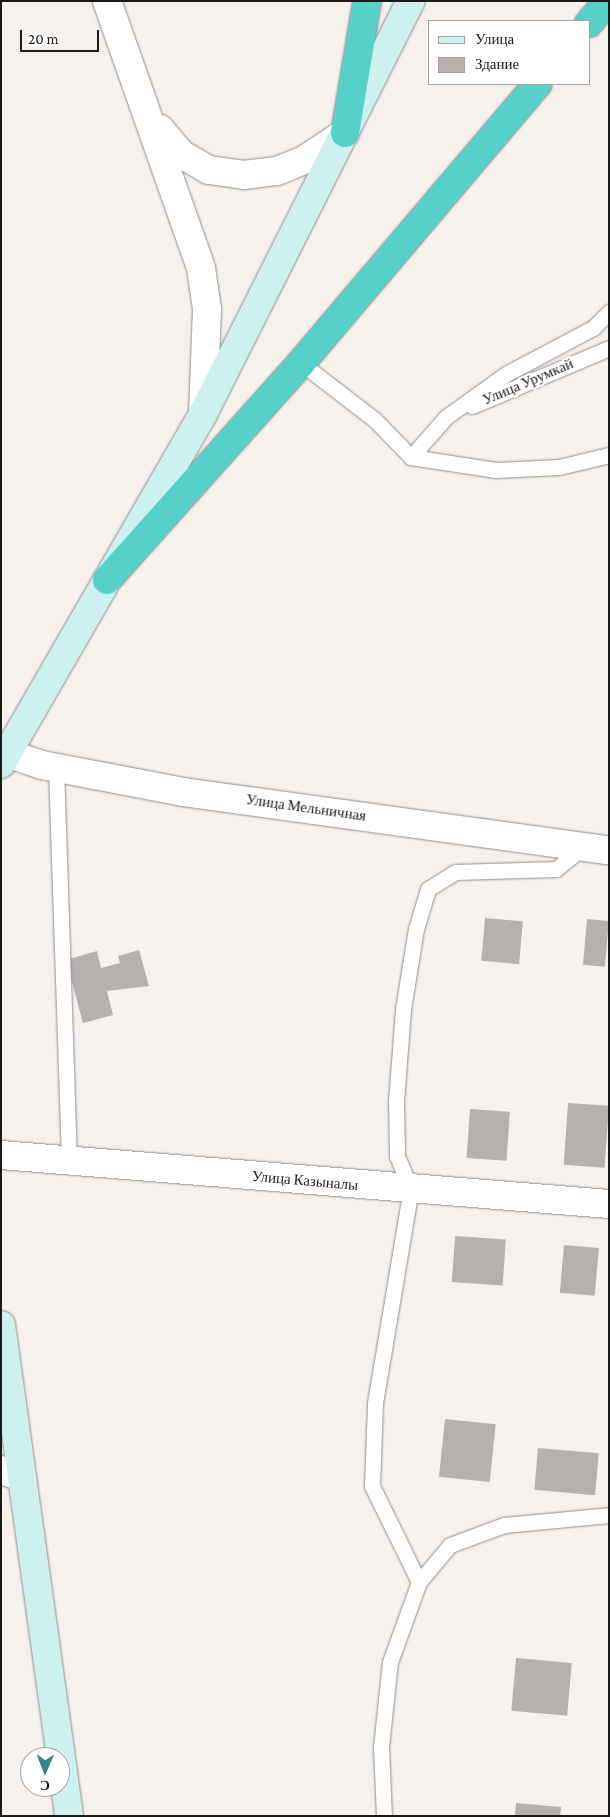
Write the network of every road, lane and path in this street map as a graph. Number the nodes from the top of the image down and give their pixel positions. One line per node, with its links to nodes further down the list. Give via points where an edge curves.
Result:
1 (107, 1): 7 (street)
2 (367, 1): 8 (highway)
3 (411, 1): 8 (main road)
4 (608, 1): 5 (highway)
5 (590, 22)
6 (537, 85): 11 (highway)
7 (149, 116): 8 (street, via 181,154 209,170 244,175 277,171 306,159); 12 (street, via 202,268 207,310)
8 (345, 132): 12 (main road)
9 (609, 312): 13 (lane, via 593,328 506,374)
10 (609, 348): 13 (lane, Улица Урумкай)
11 (301, 363): 15 (lane, via 375,420); 16 (highway)
12 (203, 414): 16 (main road)
13 (446, 417): 15 (lane)
14 (609, 455): 15 (lane, via 559,467 496,470)
15 (411, 457)
16 (107, 580): 17 (main road)
17 (3, 756): 18 (street, Улица Мельничная)
18 (56, 768): 19 (street, Улица Мельничная, via 183,792); 21 (lane)
19 (596, 848): 22 (lane, via 556,869 455,872 428,889 411,956 396,1101 397,1156)
20 (1, 1155): 21 (street, Улица Казыналы)
21 (68, 1161): 22 (street, Улица Казыналы)
22 (411, 1189): 23 (street, Улица Казыналы); 27 (lane, via 375,1402 372,1486)
23 (609, 1204)
24 (1, 1325): 25 (main road)
25 (11, 1474): 28 (main road)
26 (609, 1515): 27 (lane, via 504,1525 450,1545)
27 (419, 1582): 29 (lane, via 390,1662 381,1747)
28 (69, 1816)
29 (384, 1816)

